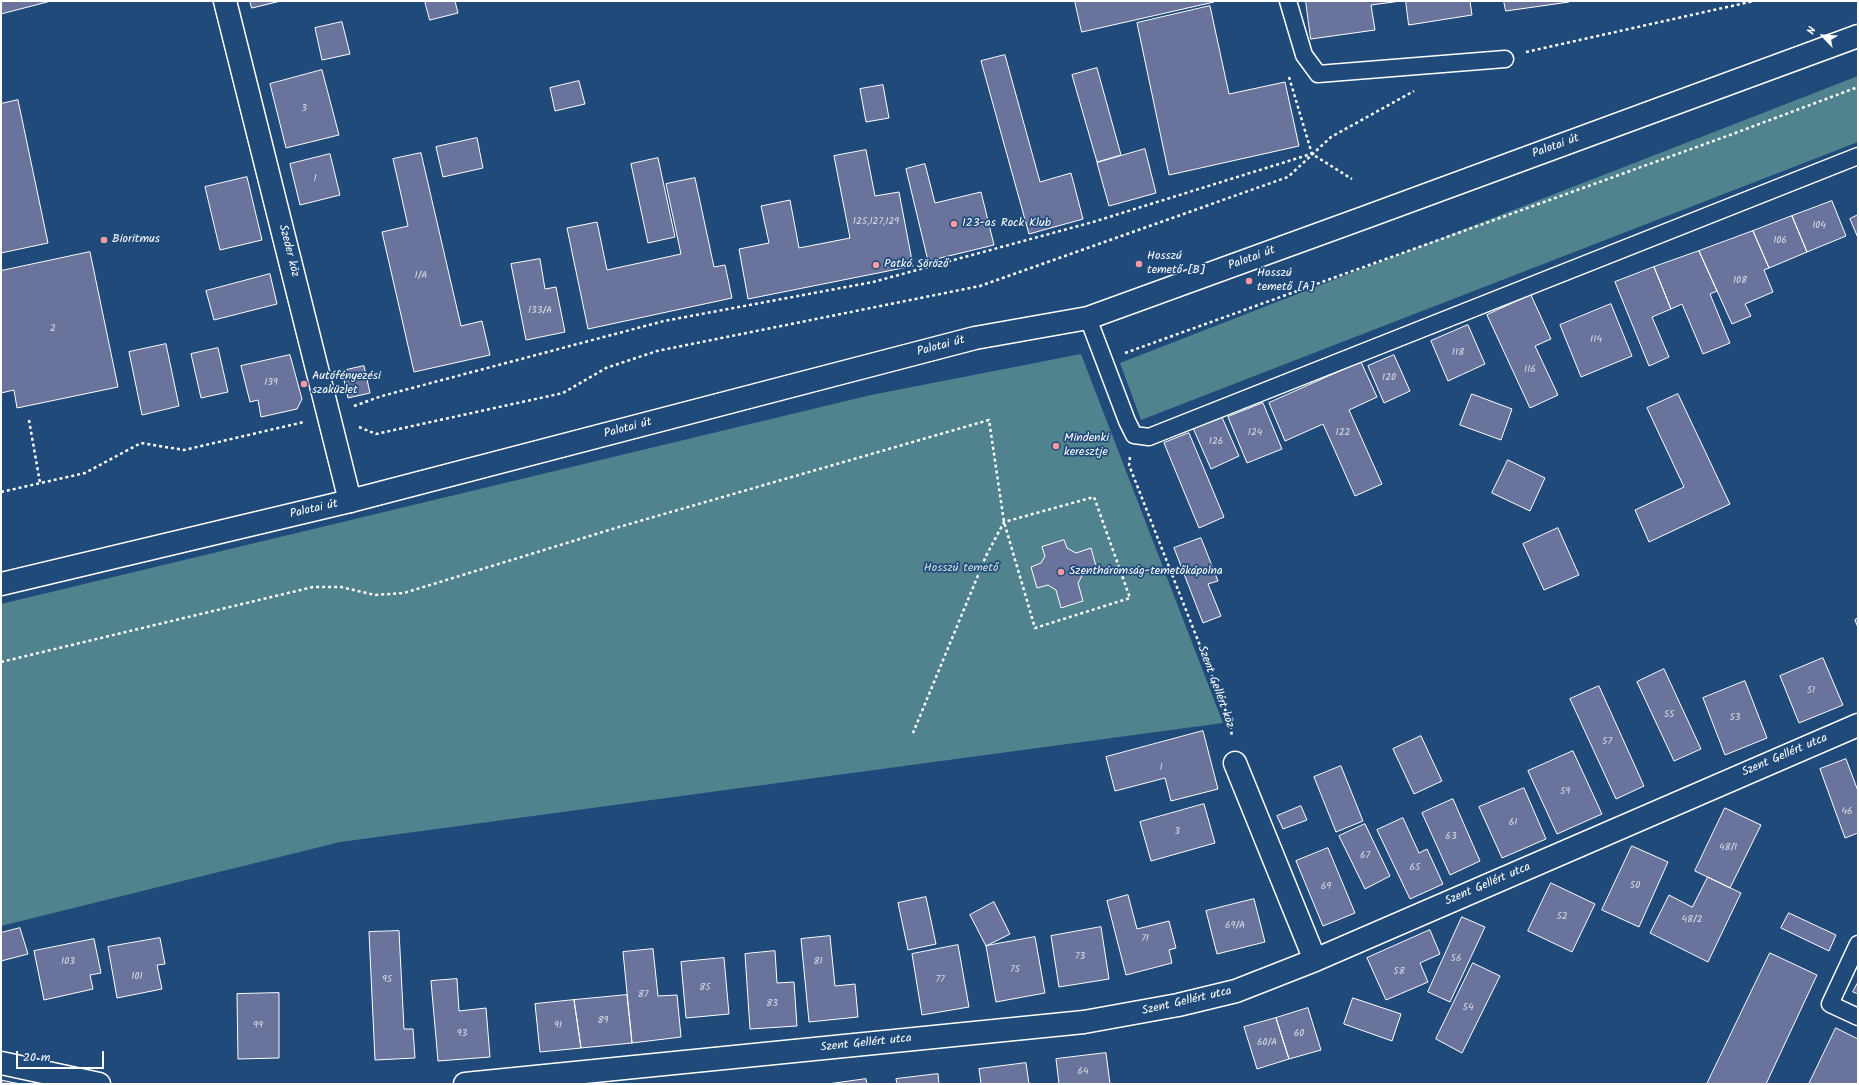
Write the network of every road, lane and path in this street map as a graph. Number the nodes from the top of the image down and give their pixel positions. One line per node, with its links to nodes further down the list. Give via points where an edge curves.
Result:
1 (226, 1): 11 (street, Szeder köz)
2 (1288, 1): 4 (lane, via 1304,55 1318,74)
3 (1858, 36): 9 (street, Palotai út)
4 (1505, 59)
5 (1858, 87): 10 (path, via 1716,141)
6 (1312, 154): 8 (path); 11 (path, via 1093,222 881,280 664,321 382,396); 11 (path, via 1288,177 980,286 657,351 606,368 562,393 376,434)
7 (1858, 156): 13 (lane, via 1149,437)
8 (1352, 179)
9 (1088, 318): 10 (lane); 16 (street, Palotai út, via 975,338)
10 (1104, 361): 13 (lane)
11 (329, 416): 14 (path, via 184,450 141,443 85,473); 16 (street, Szeder köz)
12 (29, 420): 14 (path)
13 (1134, 435): 22 (path, Szent Gellért köz, via 1129,465 1230,722)
14 (40, 484): 15 (path)
15 (1, 492)
16 (350, 501): 18 (street, Palotai út)
17 (1004, 522): 17 (path, via 1094,498 1130,598 1035,628); 19 (path, via 989,420 619,526 404,593 375,595 341,587 313,587); 21 (path, via 986,556)
18 (1, 584)
19 (1, 662)
20 (1858, 725): 24 (street, Szent Gellért utca)
21 (913, 733)
22 (1236, 763): 24 (street)
23 (1858, 944): 25 (lane, via 1830,1004)
24 (1315, 960): 28 (street, Szent Gellért utca, via 1236,991 1178,1005 1084,1022)
25 (1858, 1017)
26 (1, 1063): 27 (street)
27 (99, 1084)
28 (464, 1084)

